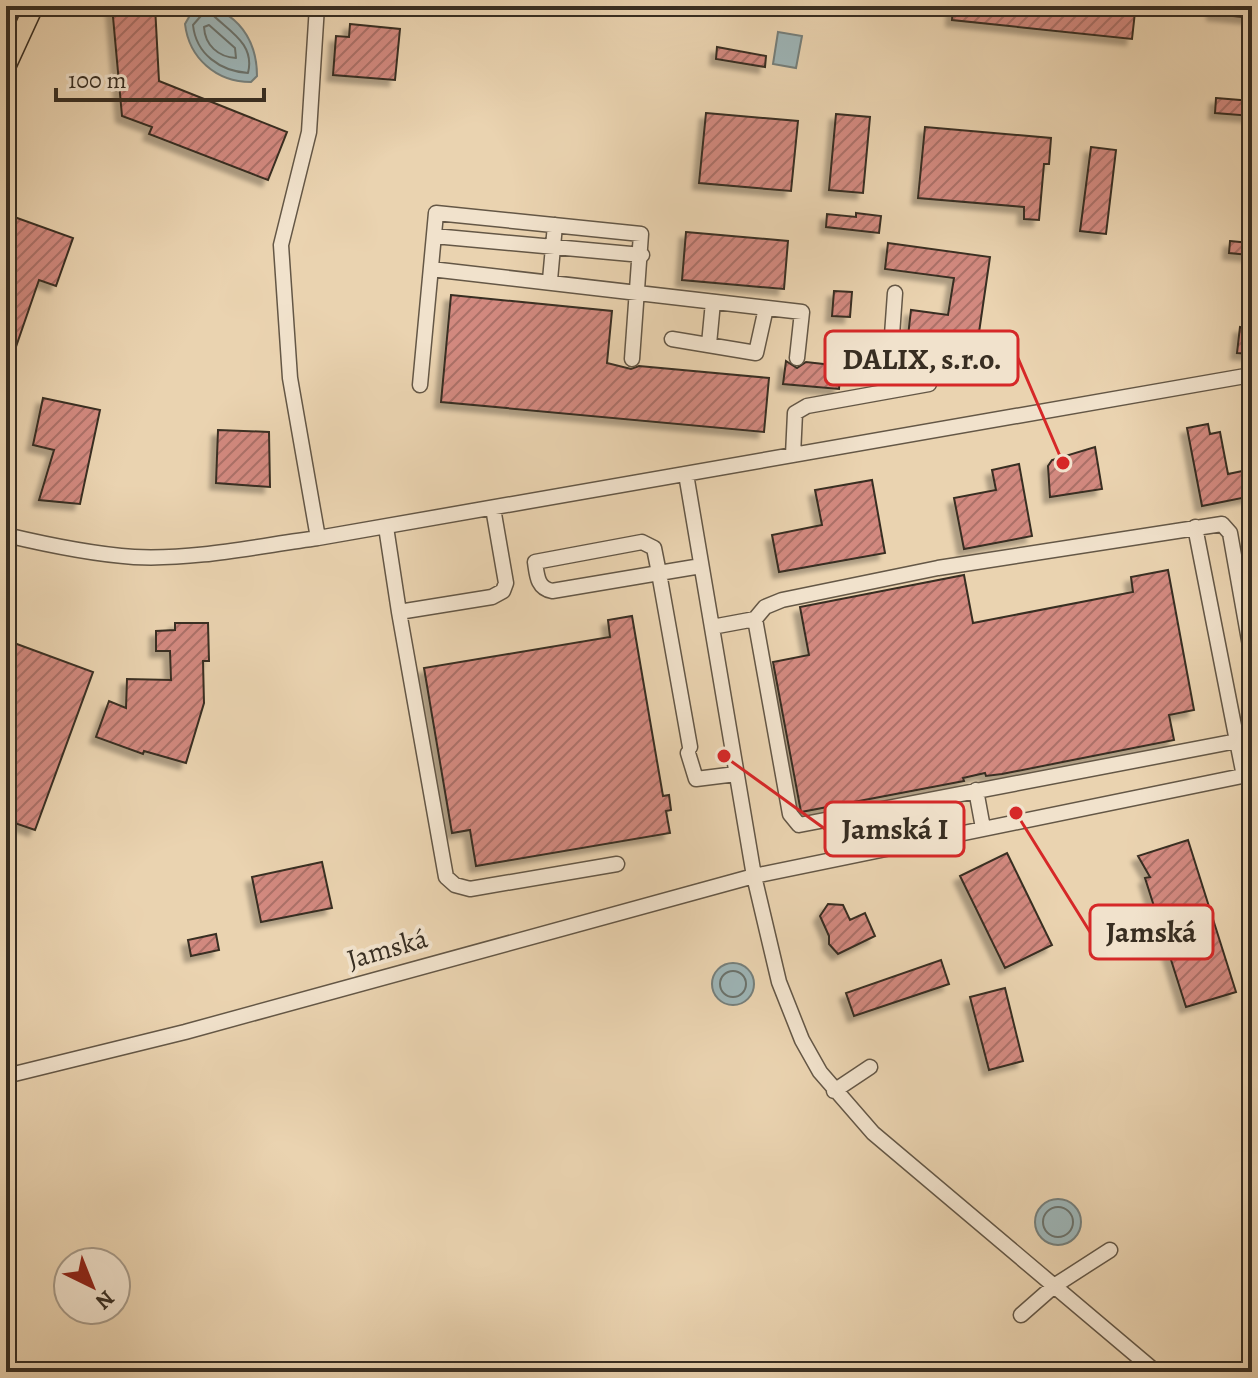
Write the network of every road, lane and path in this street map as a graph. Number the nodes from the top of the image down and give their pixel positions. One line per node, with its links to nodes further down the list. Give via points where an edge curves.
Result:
1 (34, 6): 3 (main road)
2 (317, 6): 28 (street, via 309,132 281,245 290,378)
3 (6, 67)
4 (555, 225): 5 (street, via 436,213); 6 (street); 7 (street, via 637,231 644,237)
5 (434, 236): 6 (street); 8 (street)
6 (553, 247): 7 (street); 9 (street)
7 (642, 255): 10 (street)
8 (431, 269): 9 (street); 20 (street)
9 (550, 280): 10 (street)
10 (638, 293): 12 (street); 17 (street)
11 (895, 293): 21 (street)
12 (713, 302): 13 (street); 15 (street)
13 (766, 308): 15 (street, via 756,353); 16 (street, via 802,312)
14 (672, 339): 15 (street)
15 (709, 344)
16 (797, 358)
17 (632, 359)
18 (1251, 375): 22 (street)
19 (929, 384): 21 (street)
20 (420, 385)
21 (888, 391): 22 (street, via 807,406 795,413)
22 (793, 455): 23 (street)
23 (686, 474): 24 (street); 29 (street)
24 (493, 508): 25 (street); 31 (street, via 503,591)
25 (386, 527): 28 (street); 31 (street)
26 (1195, 527): 32 (street, via 938,568 782,600 765,607); 34 (street, via 1222,524 1230,533); 36 (street)
27 (6, 535): 28 (street, via 136,557)
28 (318, 538)
29 (701, 566): 30 (street); 33 (street)
30 (659, 573): 30 (street, via 654,548 642,542 535,562 540,585 552,591); 37 (street, via 696,779)
31 (399, 612): 41 (street, via 446,877 470,889)
32 (755, 619): 33 (street); 39 (street, via 794,822 805,825)
33 (712, 627): 37 (street)
34 (1252, 657)
35 (1252, 733): 36 (street)
36 (1237, 741): 38 (street); 39 (street)
37 (736, 774): 42 (street)
38 (1248, 775): 40 (street, Jamská)
39 (976, 790): 40 (street)
40 (983, 828): 42 (street, Jamská)
41 (617, 864)
42 (754, 876): 44 (street, Jamská); 45 (street, via 779,982 802,1040)
43 (870, 1067): 45 (street)
44 (6, 1076)
45 (834, 1091): 47 (street, via 873,1133)
46 (1110, 1250): 47 (street)
47 (1054, 1286): 48 (street); 49 (street)
48 (1021, 1315)
49 (1156, 1372)

